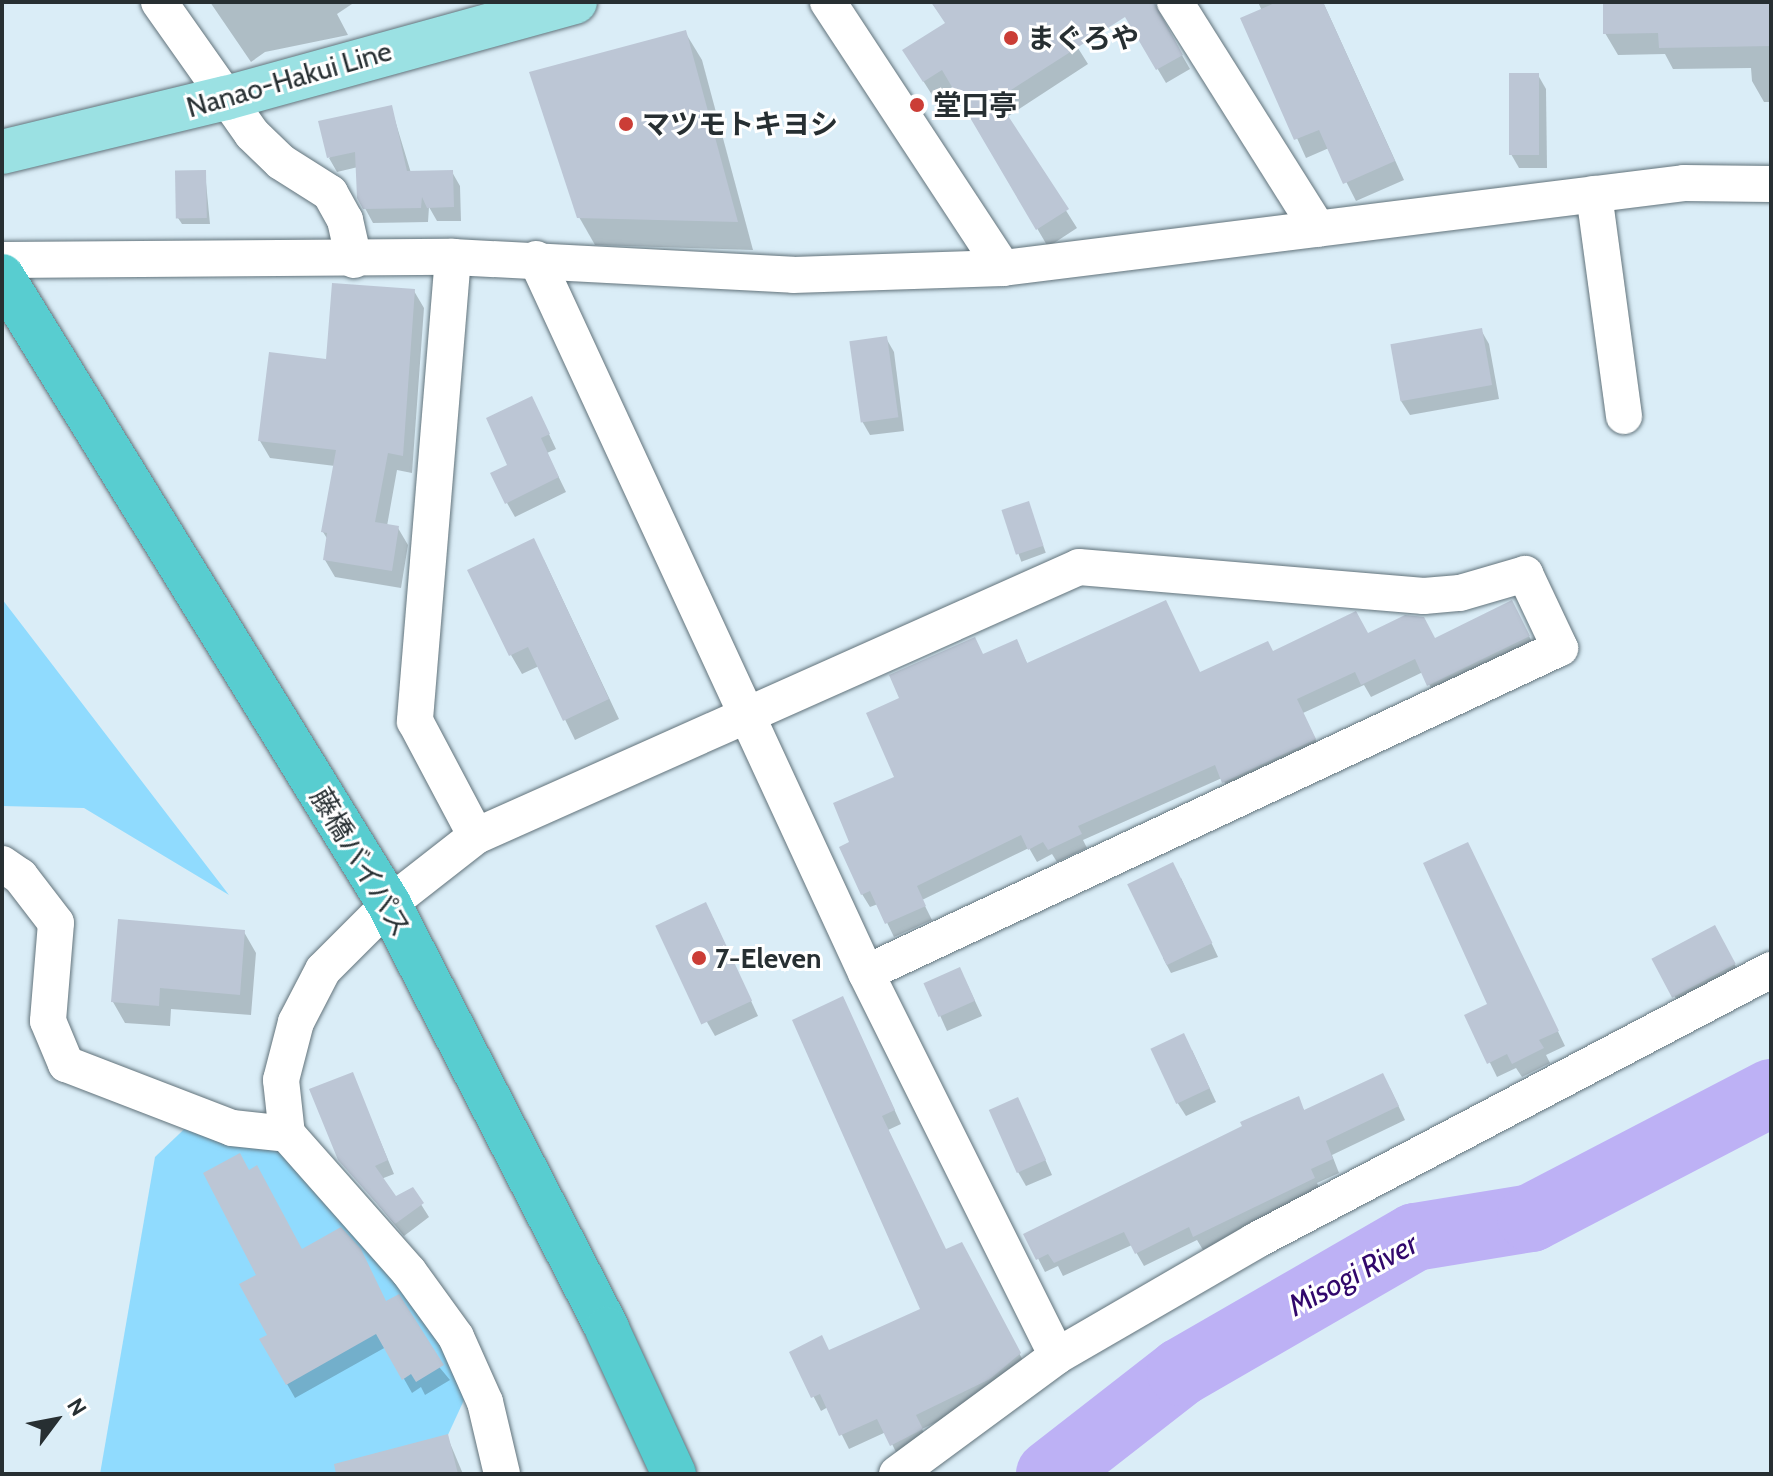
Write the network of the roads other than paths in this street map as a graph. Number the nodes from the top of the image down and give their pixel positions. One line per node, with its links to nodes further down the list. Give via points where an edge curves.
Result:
1 (159, 2): 5 (street)
2 (575, 2): 5 (main road, Nanao-Hakui Line)
3 (828, 2): 14 (street)
4 (1175, 2): 9 (street)
5 (226, 98): 6 (main road, Nanao-Hakui Line); 13 (street, via 281,162 330,193 345,220)
6 (2, 152)
7 (1771, 184): 8 (street, via 1684,183)
8 (1594, 194): 9 (street); 16 (street)
9 (1318, 229): 14 (street)
10 (453, 257): 11 (street); 13 (street); 18 (street, via 415,721)
11 (536, 259): 14 (street, via 793,275); 17 (street)
12 (2, 260): 13 (street)
13 (354, 260)
14 (1003, 268)
15 (2, 276): 20 (highway, 藤橋バイパス)
16 (1624, 416)
17 (748, 718): 18 (street); 22 (street); 22 (street, via 1079,567 1424,596 1460,593 1525,574 1560,648)
18 (476, 836): 20 (street)
19 (2, 864): 23 (street, via 20,876 56,923 48,1021 66,1064 232,1128)
20 (389, 904): 23 (street, via 323,970 296,1022 281,1080); 26 (highway, 藤橋バイパス, via 607,1329)
21 (1771, 970): 24 (street, via 1255,1241)
22 (866, 973): 24 (street)
23 (287, 1134): 25 (street, via 409,1272 456,1337 485,1402)
24 (1057, 1356): 27 (street)
25 (502, 1474)
26 (674, 1474)
27 (897, 1474)

